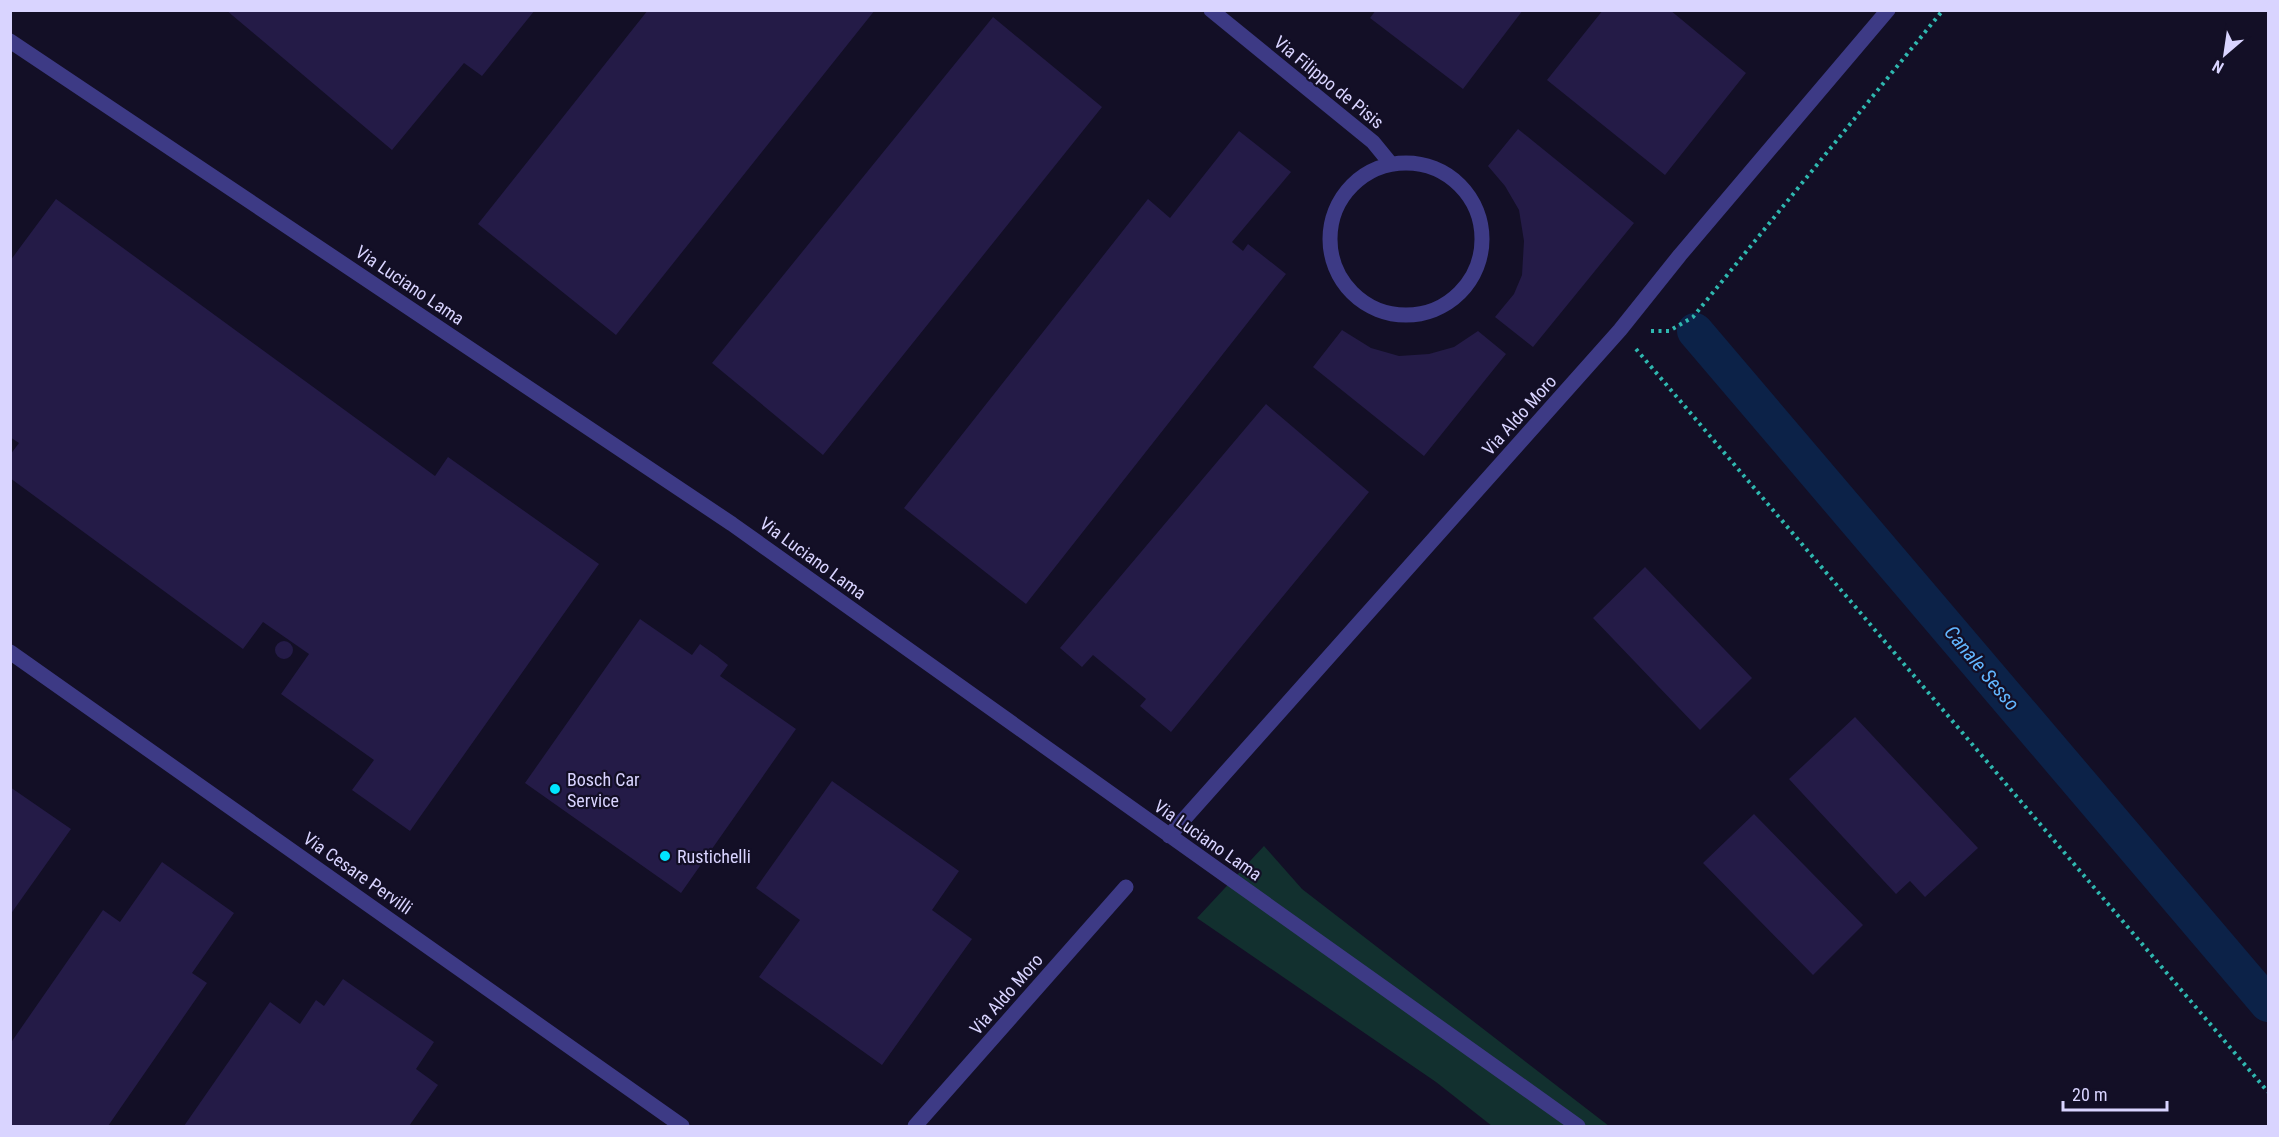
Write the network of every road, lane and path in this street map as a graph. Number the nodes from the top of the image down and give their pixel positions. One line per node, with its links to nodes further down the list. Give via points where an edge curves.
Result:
1 (1211, 10): 5 (street, Via Filippo de Pisis, via 1373,142)
2 (1888, 10): 6 (street, Via Aldo Moro)
3 (1943, 10): 6 (path, via 1694,317 1669,331)
4 (10, 41): 8 (street, Via Luciano Lama, via 732,524)
5 (1391, 164): 5 (street, via 1366,174 1346,191 1333,214 1329,240 1334,267 1348,289 1368,306 1393,315 1418,315 1441,308 1461,293 1475,273 1482,250 1482,226 1474,203 1459,183 1438,170 1415,163)
6 (1622, 328): 8 (street, Via Aldo Moro); 10 (path)
7 (10, 652): 11 (street, Via Cesare Pervilli)
8 (1169, 836): 13 (street, Via Luciano Lama)
9 (1126, 887): 12 (street, Via Aldo Moro)
10 (2268, 1092)
11 (682, 1126)
12 (915, 1126)
13 (1578, 1126)

